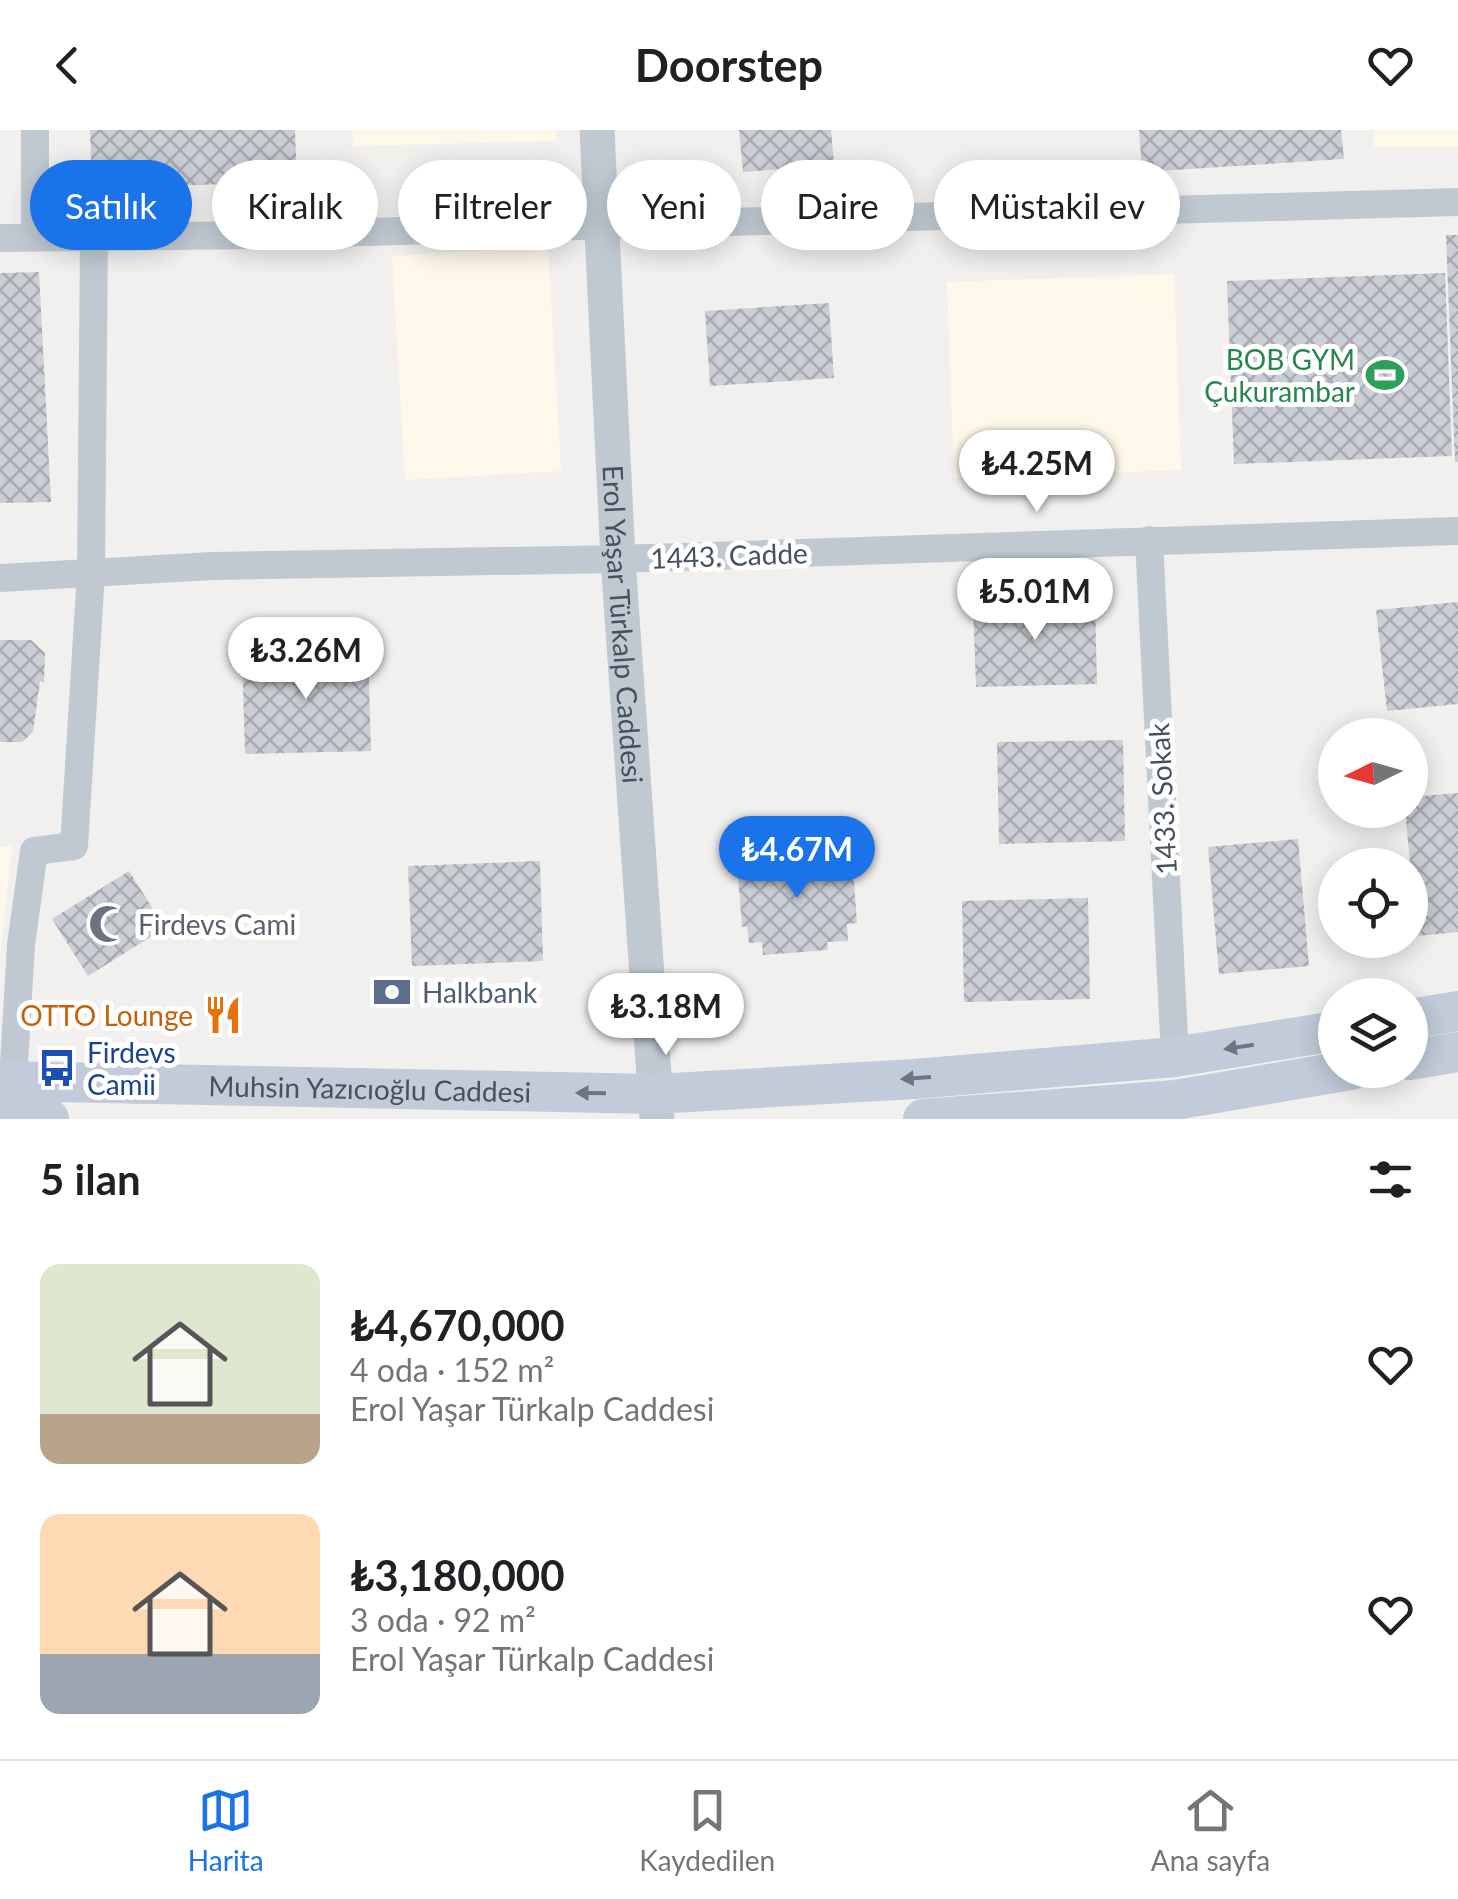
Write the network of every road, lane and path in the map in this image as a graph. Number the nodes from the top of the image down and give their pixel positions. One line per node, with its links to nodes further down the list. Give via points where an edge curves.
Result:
1 (35, 130): 3 (street)
2 (597, 130): 5 (street, Erol Yaşar Türkalp Caddesi)
3 (35, 160)
4 (1458, 202): 5 (street)
5 (602, 224): 6 (street); 12 (street, Erol Yaşar Türkalp Caddesi)
6 (192, 234)
7 (0, 238): 8 (street)
8 (30, 238)
9 (94, 250): 13 (street)
10 (1458, 531): 11 (street, 1443. Cadde)
11 (1149, 540): 12 (street, 1443. Cadde); 20 (street, 1433. Sokak)
12 (618, 559): 13 (street, 1443. Cadde); 23 (street, Erol Yaşar Türkalp Caddesi)
13 (91, 573): 14 (street, 1443. Cadde); 22 (street, via 74,846 34,852 20,945)
14 (0, 578)
15 (1458, 1010): 16 (main road)
16 (1428, 1015)
17 (1318, 1034): 20 (main road, Muhsin Yazıcıoğlu Caddesi, one-way to 20)
18 (1458, 1052): 19 (main road)
19 (1428, 1057)
20 (1175, 1058): 23 (main road, Muhsin Yazıcıoğlu Caddesi, one-way to 23)
21 (1318, 1078): 24 (main road)
22 (13, 1104): 23 (main road, Muhsin Yazıcıoğlu Caddesi, one-way to 22); 25 (main road)
23 (656, 1107)
24 (1176, 1110): 26 (main road)
25 (49, 1119)
26 (924, 1119)

